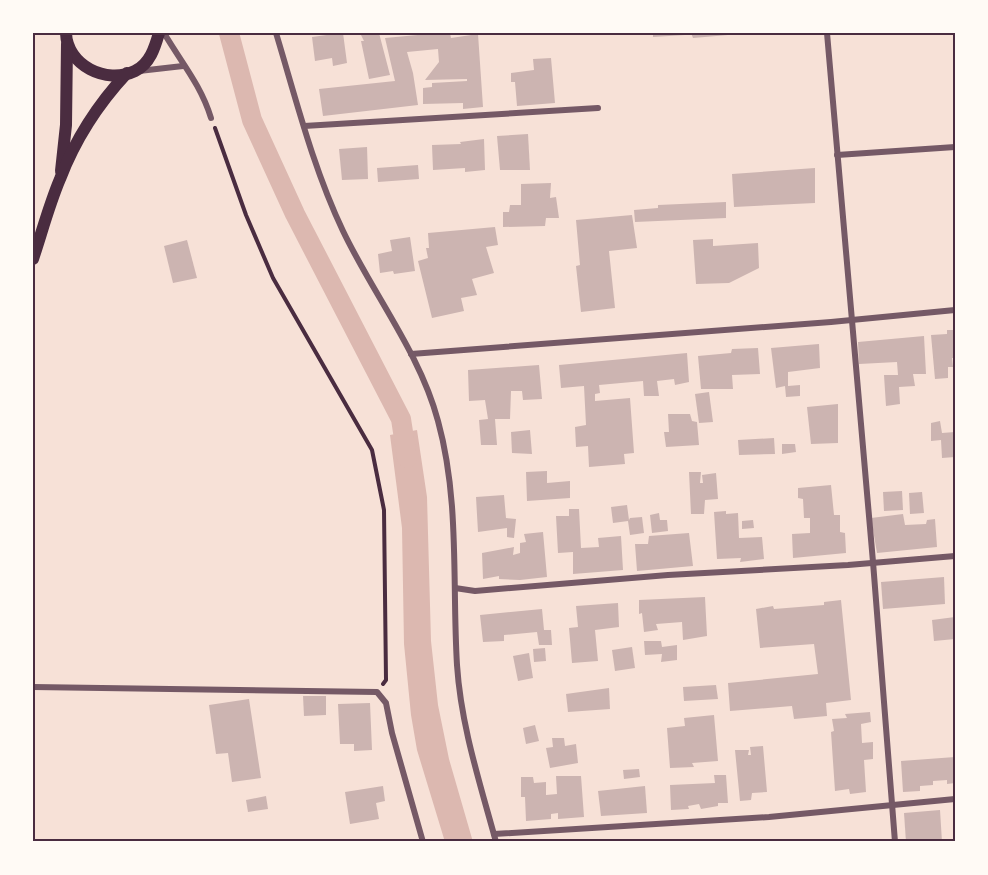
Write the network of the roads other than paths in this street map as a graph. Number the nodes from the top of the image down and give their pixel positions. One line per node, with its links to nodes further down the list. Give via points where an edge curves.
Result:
1 (159, 33): 7 (main road, via 153,54)
2 (164, 33): 6 (street)
3 (276, 33): 10 (street)
4 (827, 33): 12 (street)
5 (66, 38): 7 (main road, via 80,64 99,74); 13 (main road, via 66,125)
6 (183, 66): 7 (street); 9 (street, via 203,93)
7 (132, 72): 13 (main road, via 111,89)
8 (598, 108): 10 (street)
9 (211, 118)
10 (304, 126): 17 (street, via 343,231)
11 (955, 147): 12 (street)
12 (837, 155): 16 (street)
13 (60, 177): 14 (main road)
14 (33, 259)
15 (955, 310): 16 (street)
16 (852, 319): 17 (street); 19 (street)
17 (411, 354): 20 (street, via 438,419 446,454)
18 (955, 556): 19 (street)
19 (873, 562): 20 (street, via 475,591); 23 (street)
20 (455, 588): 24 (street, via 457,666 464,724)
21 (33, 687): 25 (street, via 377,692 386,703)
22 (955, 799): 23 (street)
23 (891, 805): 24 (street, via 757,818); 27 (street)
24 (494, 834): 26 (street)
25 (423, 842)
26 (496, 842)
27 (895, 842)

